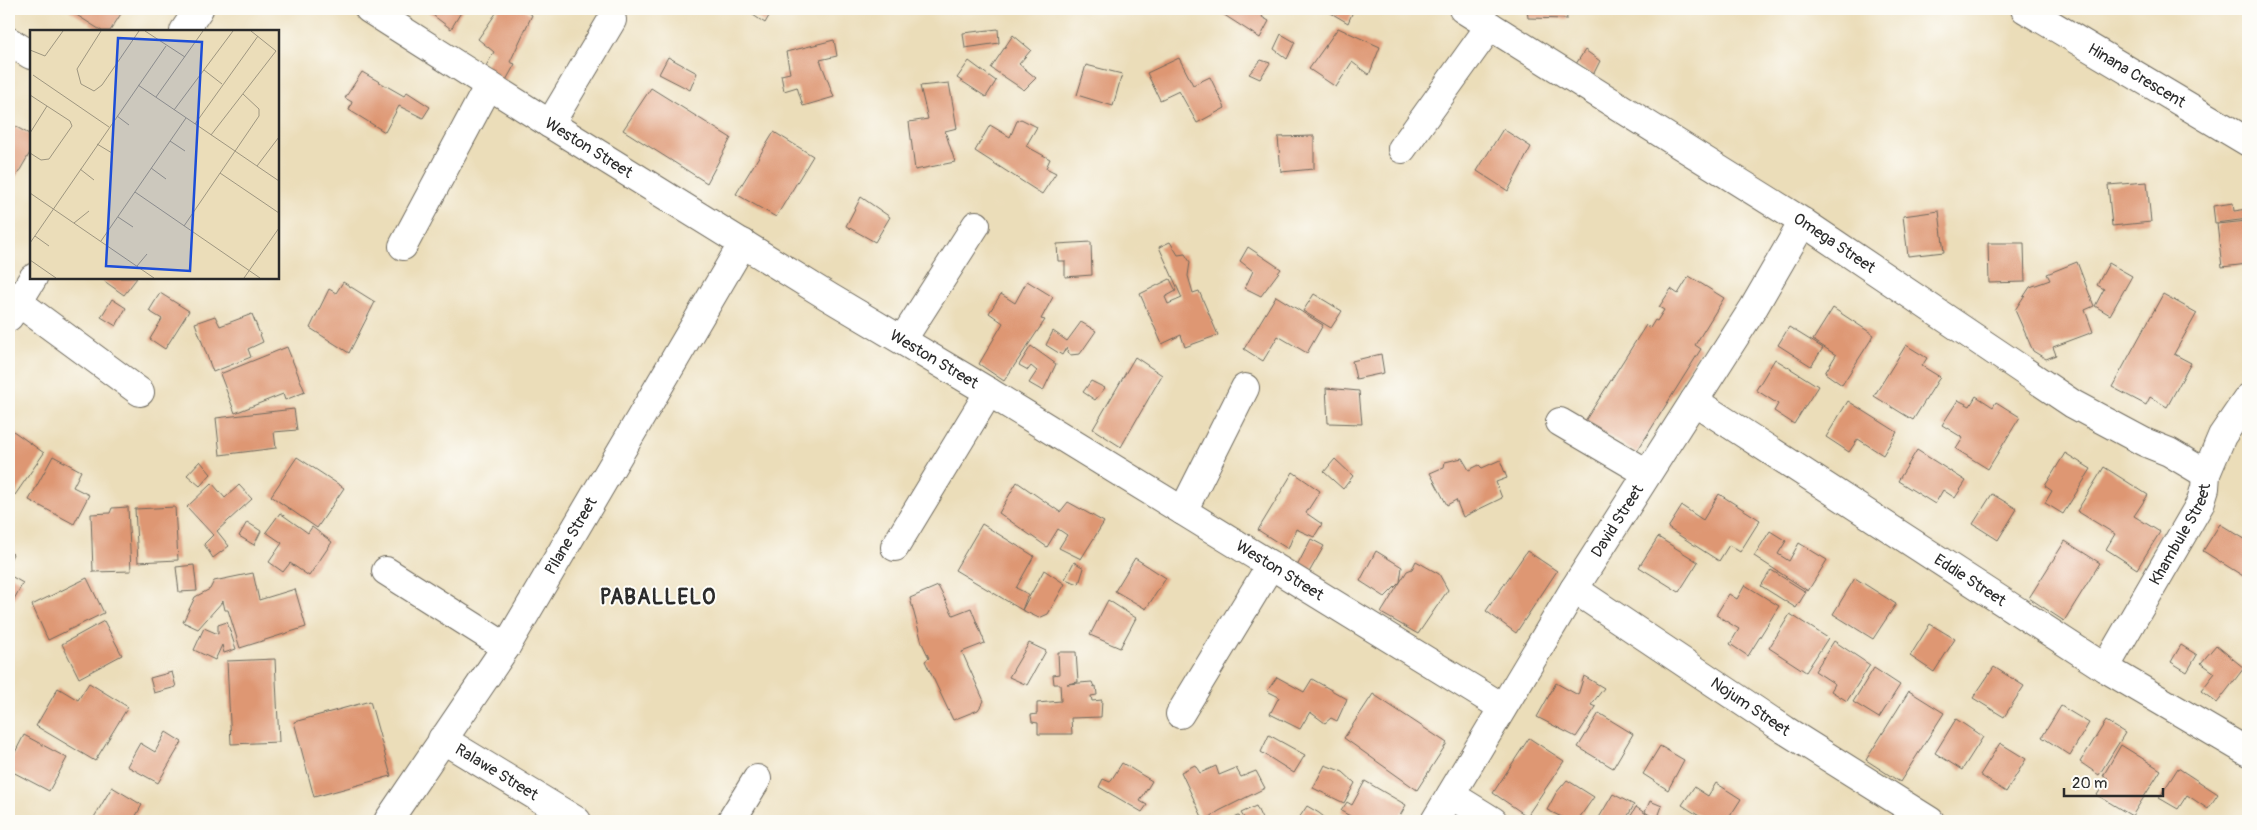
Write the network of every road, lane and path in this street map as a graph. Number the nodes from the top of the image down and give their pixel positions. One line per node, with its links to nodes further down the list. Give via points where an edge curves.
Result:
1 (199, 9): 7 (street)
2 (369, 9): 8 (street, Weston Street)
3 (1463, 9): 6 (street, Omega Street)
4 (2025, 9): 10 (street, Hinana Crescent)
5 (612, 20): 9 (street)
6 (1490, 26): 11 (street); 12 (street, Omega Street)
7 (185, 30)
8 (489, 85): 9 (street, Weston Street); 15 (street)
9 (550, 124): 14 (street, Weston Street)
10 (2248, 142)
11 (1402, 149)
12 (1803, 222): 23 (street, David Street); 26 (street, Omega Street, via 2073,404)
13 (976, 225): 18 (street)
14 (743, 243): 18 (street, Weston Street); 32 (street, Pilane Street)
15 (403, 246)
16 (31, 279): 17 (street)
17 (13, 310): 20 (street)
18 (903, 339): 21 (street, Weston Street)
19 (1245, 388): 27 (street)
20 (140, 392)
21 (990, 392): 27 (street, Weston Street); 28 (street)
22 (2248, 398): 26 (street, Khambule Street, via 2222,436)
23 (1694, 401): 25 (street, David Street); 33 (street, Eddie Street)
24 (1560, 422): 25 (street)
25 (1647, 473): 31 (street, David Street)
26 (2206, 474): 33 (street, Khambule Street, via 2200,504)
27 (1182, 511): 29 (street, Weston Street)
28 (895, 547)
29 (1270, 566): 34 (street, Weston Street); 35 (street)
30 (386, 571): 32 (street)
31 (1574, 589): 34 (street, David Street); 45 (street, Nojum Street, via 1785,730)
32 (506, 647): 36 (street, Pilane Street)
33 (2105, 668): 37 (street, Eddie Street)
34 (1502, 708): 39 (street, David Street)
35 (1180, 714)
36 (442, 739): 40 (street, Pilane Street); 41 (street, Ralawe Street)
37 (2248, 752)
38 (756, 779): 42 (street)
39 (1451, 795): 43 (street, David Street); 44 (street)
40 (388, 821)
41 (577, 821)
42 (731, 821)
43 (1435, 821)
44 (1493, 821)
45 (1930, 821)

